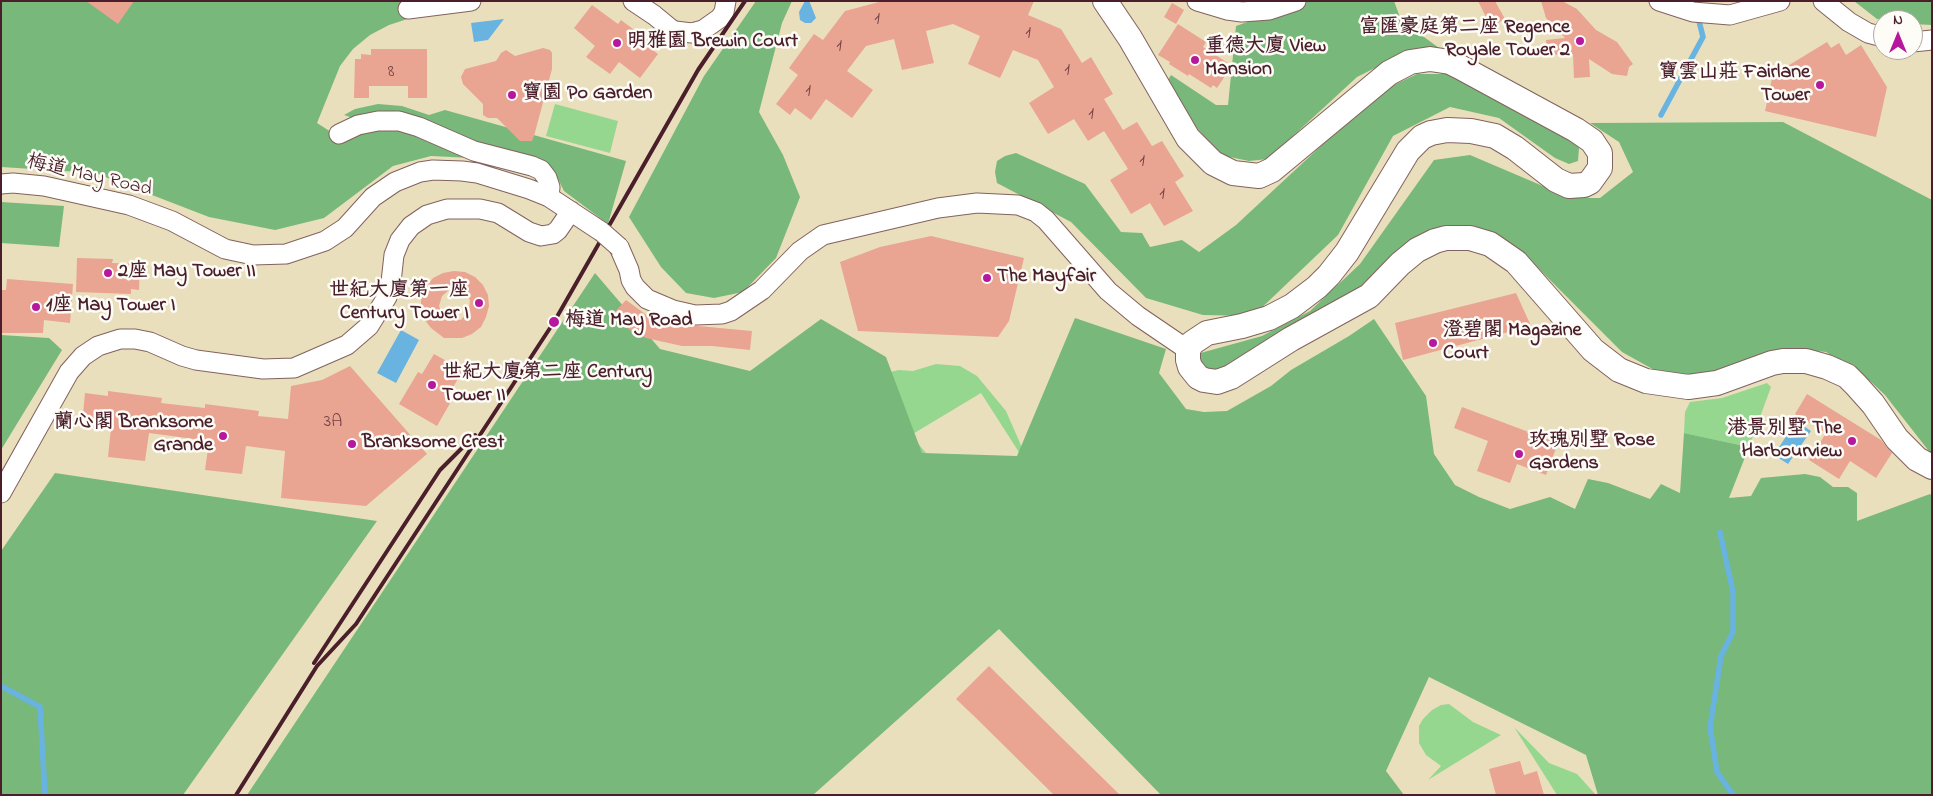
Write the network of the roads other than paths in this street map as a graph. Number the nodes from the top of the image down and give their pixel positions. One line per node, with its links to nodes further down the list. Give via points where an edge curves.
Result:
1 (471, 1): 10 (street)
2 (633, 1): 3 (street, via 671,29 692,33 703,30 720,18)
3 (726, 1)
4 (1105, 1): 16 (main road, via 1188,138 1213,163 1233,173 1259,176 1272,170 1389,72 1410,62 1430,59 1460,66 1576,130 1592,141 1600,153 1600,168 1590,182 1569,186 1495,136 1459,130 1431,133 1408,151 1347,252 1317,287 1269,318 1206,333)
5 (1197, 1): 6 (street, via 1242,12 1268,10)
6 (1296, 1)
7 (1659, 1): 8 (street, via 1730,16)
8 (1780, 1)
9 (1823, 1): 11 (street)
10 (408, 9)
11 (1873, 34)
12 (339, 134): 14 (street, via 358,125 378,121 399,121 419,126 474,150 541,170 550,187)
13 (1, 184): 14 (street, 梅道 May Road, via 36,185 114,202 172,221 225,249 269,256 300,251 336,235 373,197 395,182 420,172 477,173)
14 (549, 197): 15 (street, 梅道 May Road)
15 (571, 210): 16 (street, 梅道 May Road, bridge, via 619,248 631,280 647,299 672,310 695,315 722,314 741,305 762,290 807,245 822,236 938,208 977,203 1018,205 1046,220 1108,291); 18 (street, via 558,230 548,236 529,232 490,210 458,208 427,215 411,226 400,240 394,255 387,297 370,326 347,345 294,368 262,369 196,360 135,339 120,339 98,346 83,356 69,372)
16 (1188, 350): 17 (main road, via 1190,367 1198,377 1211,382 1224,381 1368,296 1408,256 1426,245 1446,238 1470,238 1490,244 1516,262 1593,350 1619,370 1646,381 1688,387 1717,383 1783,361 1806,361 1827,367 1847,376 1873,404 1897,439 1917,459)
17 (1932, 468)
18 (1, 493)

